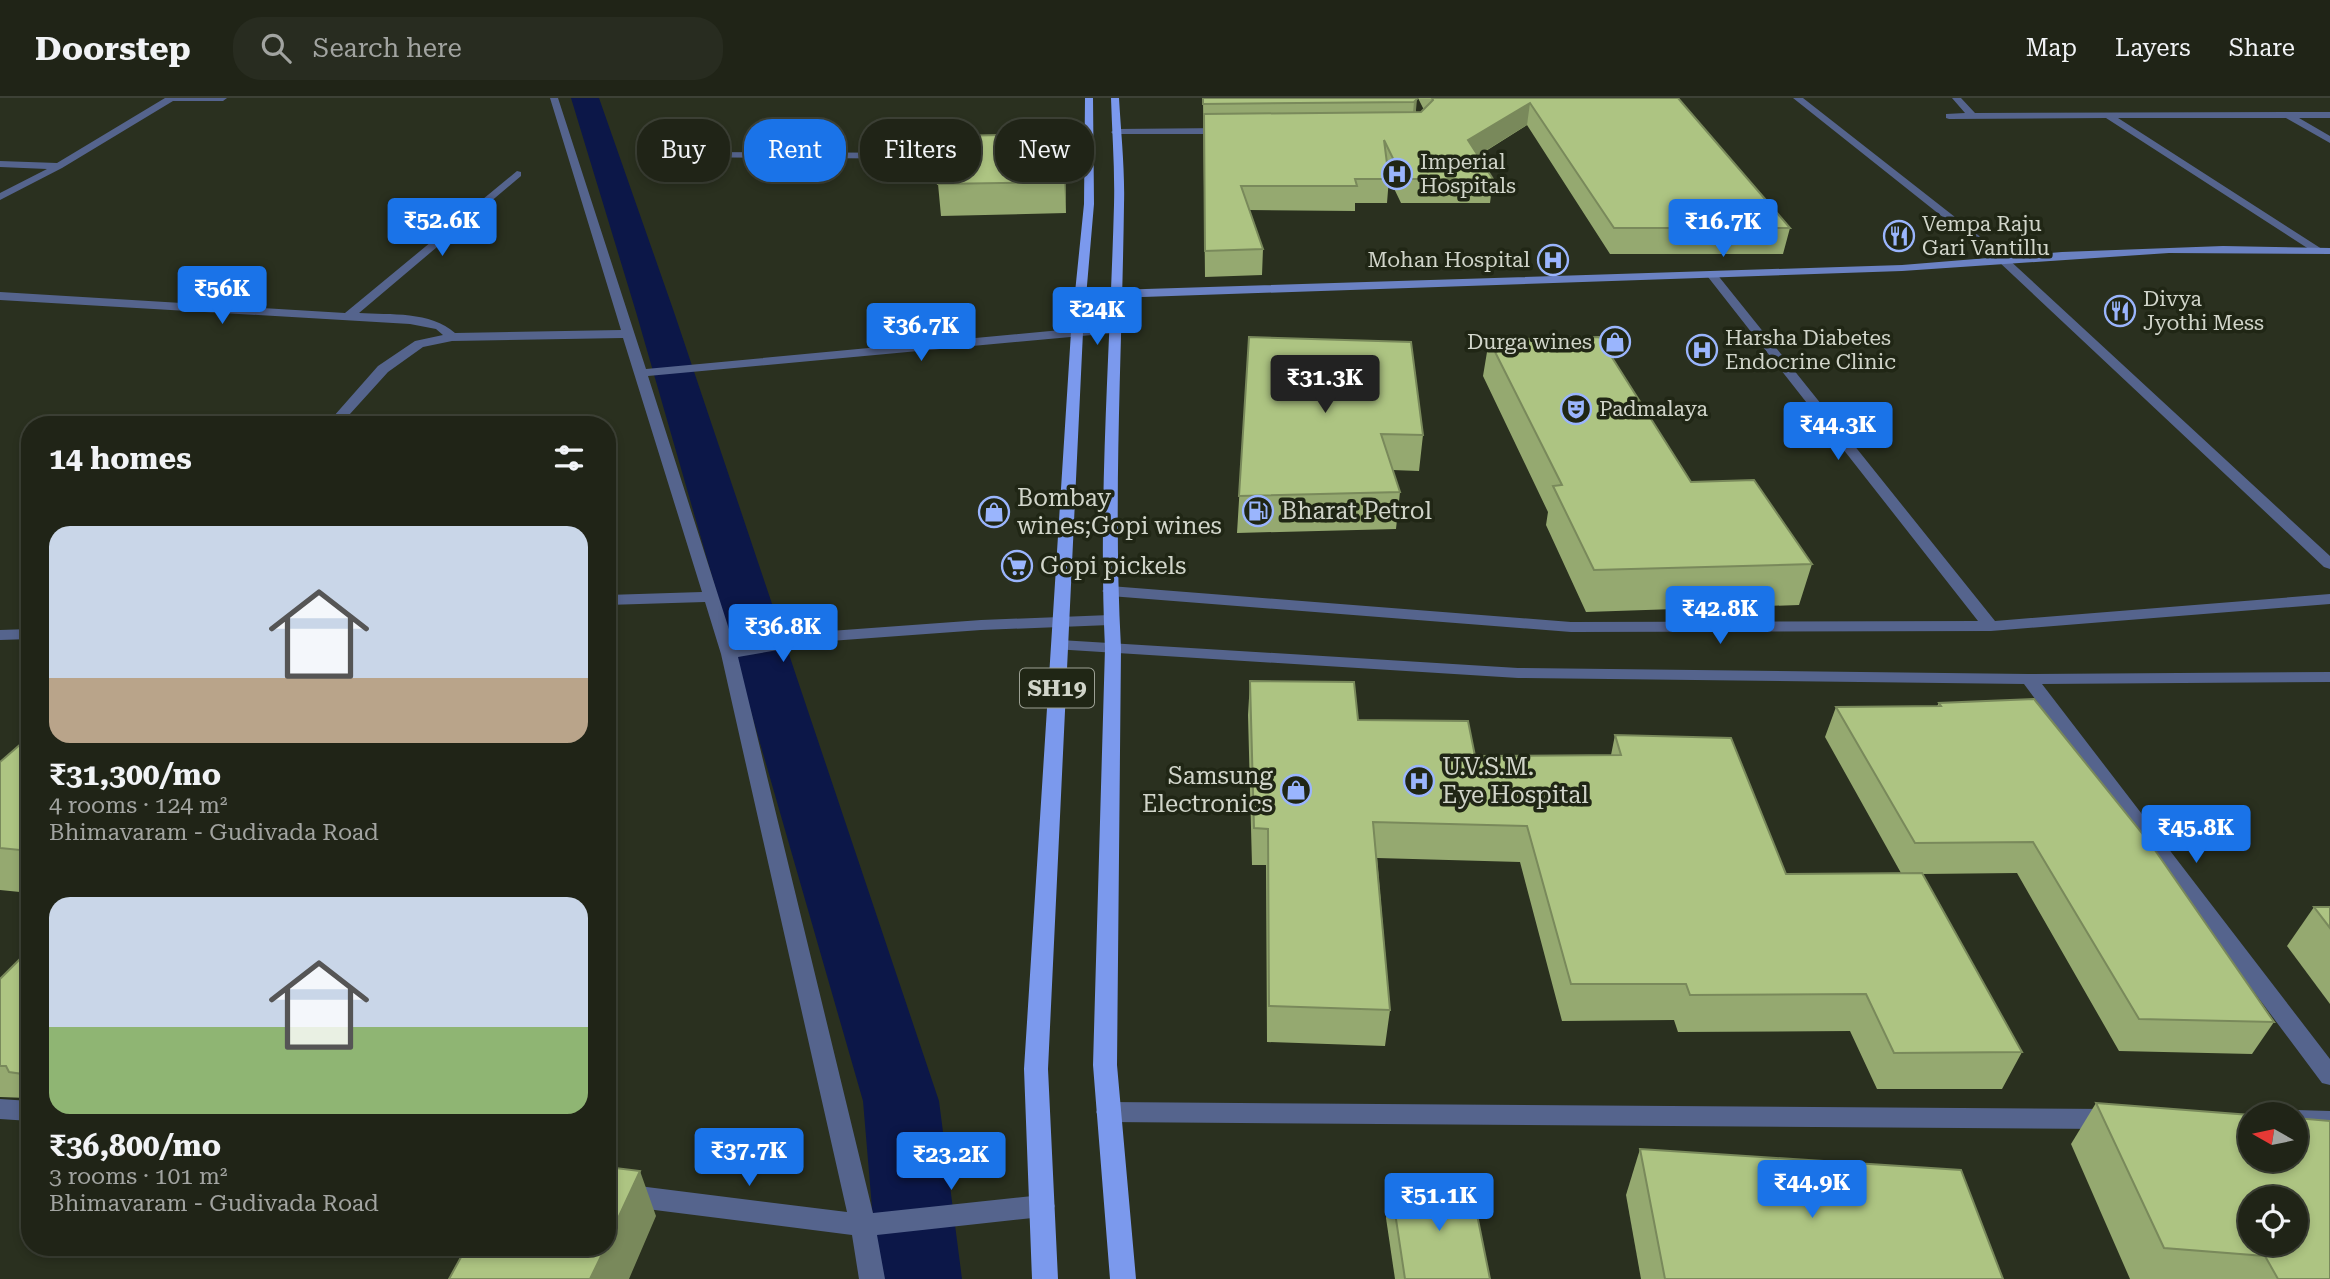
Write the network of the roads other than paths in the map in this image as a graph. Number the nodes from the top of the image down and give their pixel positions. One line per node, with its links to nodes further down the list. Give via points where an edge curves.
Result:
1 (171, 98): 2 (street); 20 (street)
2 (223, 98)
3 (554, 98): 33 (street)
4 (1088, 98): 13 (main road, SH19)
5 (1115, 98): 15 (main road, SH19)
6 (1797, 98): 25 (street)
7 (1956, 98): 10 (street)
8 (2106, 114): 9 (street); 10 (street); 24 (street)
9 (2287, 114): 11 (street); 16 (street)
10 (1972, 115): 12 (street)
11 (2330, 115)
12 (1950, 116)
13 (1088, 119)
14 (1242, 131): 15 (street)
15 (1116, 132): 28 (main road, SH19, via 1119,203)
16 (2330, 140)
17 (730, 155): 18 (street)
18 (860, 156)
19 (0, 164): 20 (street)
20 (59, 166): 23 (street)
21 (517, 174): 30 (street)
22 (1089, 182): 27 (main road, SH19)
23 (0, 197)
24 (2325, 251): 25 (main road, via 2189,250)
25 (2002, 259): 26 (main road); 37 (street)
26 (1712, 275): 28 (main road); 44 (street)
27 (1080, 294): 28 (street); 32 (main road, SH19)
28 (1114, 294): 31 (main road, SH19)
29 (0, 296): 30 (street)
30 (347, 317): 34 (street, via 440,326)
31 (1114, 329): 32 (street); 38 (main road, SH19)
32 (1077, 332): 35 (street); 43 (main road, SH19)
33 (629, 334): 34 (street); 35 (street)
34 (452, 337): 36 (street, via 419,344 383,369)
35 (643, 373): 39 (street)
36 (341, 416)
37 (2330, 564)
38 (1110, 591): 42 (main road, SH19); 44 (street, via 1571,628)
39 (712, 597): 41 (street); 49 (street)
40 (2330, 599): 44 (street)
41 (616, 600)
42 (1110, 620): 43 (street); 48 (main road, SH19)
43 (1061, 621): 47 (main road, SH19); 49 (street, via 830,636)
44 (1991, 626)
45 (21, 634): 46 (street)
46 (0, 635)
47 (1060, 645): 48 (street); 60 (main road, SH19, via 1036,1069)
48 (1113, 648): 51 (street, via 1518,673); 55 (main road, SH19, via 1105,1065)
49 (729, 654): 61 (street)
50 (2330, 677): 51 (street)
51 (2029, 679): 52 (street)
52 (2330, 1076)
53 (0, 1109): 54 (street)
54 (21, 1110)
55 (1108, 1112): 56 (street); 64 (main road, SH19)
56 (2125, 1119)
57 (2308, 1120): 58 (street)
58 (2330, 1121)
59 (616, 1194): 61 (street)
60 (1042, 1206): 61 (street); 63 (main road, SH19)
61 (863, 1225): 62 (street)
62 (872, 1279)
63 (1045, 1279)
64 (1123, 1279)

